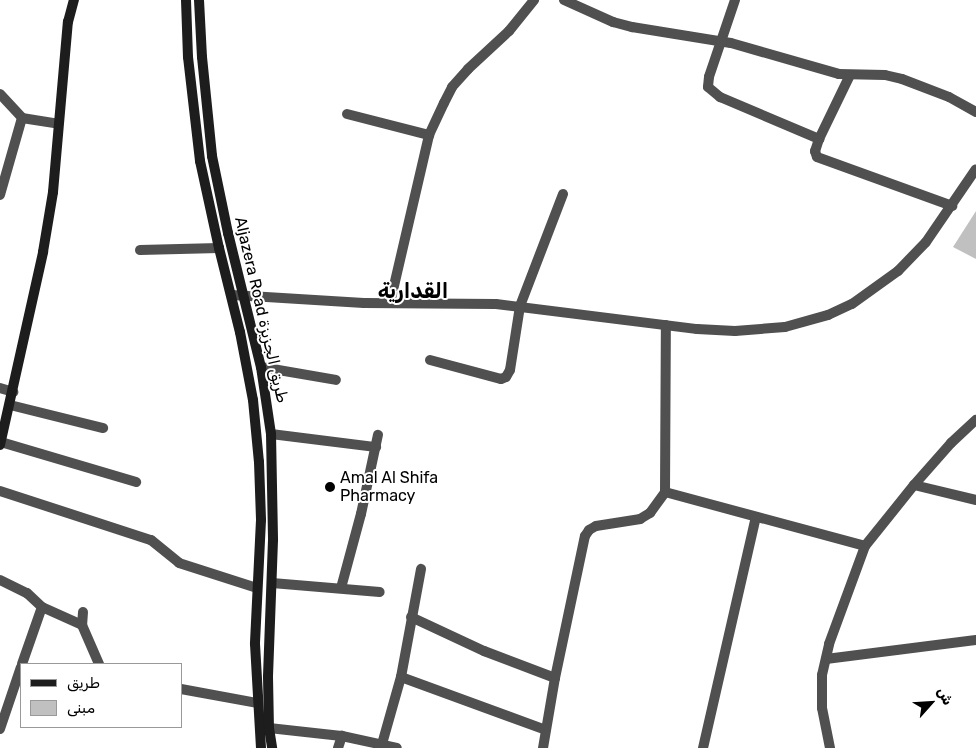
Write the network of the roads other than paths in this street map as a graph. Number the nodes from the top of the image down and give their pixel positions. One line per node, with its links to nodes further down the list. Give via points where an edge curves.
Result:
1 (74, 0): 13 (main road, via 68,22)
2 (186, 0): 20 (main road, Aljazera Road طريق الجزيزة, via 188,57 200,161)
3 (199, 0): 23 (main road, Aljazera Road طريق الجزيزة, via 212,156)
4 (534, 0): 14 (street, via 509,31 452,87)
5 (564, 0): 7 (street, via 613,22)
6 (734, 0): 7 (street)
7 (721, 42): 8 (street); 15 (street, via 708,87 720,97)
8 (850, 75): 10 (street, via 885,75 902,79 949,97); 15 (street)
9 (0, 94): 12 (street)
10 (976, 112)
11 (347, 114): 14 (street)
12 (22, 118): 13 (street); 18 (street)
13 (58, 124): 31 (main road, via 53,192 43,252)
14 (429, 135): 24 (street)
15 (819, 139): 19 (street, via 815,151 817,157)
16 (976, 169): 19 (street)
17 (563, 194): 25 (street)
18 (0, 195)
19 (952, 206): 26 (street, via 911,260 870,293 828,315 765,330 706,330)
20 (219, 248): 21 (street); 22 (main road, Aljazera Road طريق الجزيزة)
21 (140, 250)
22 (232, 295): 23 (street); 49 (main road, Aljazera Road طريق الجزيزة, via 253,400 259,462 261,520)
23 (244, 296): 24 (street); 28 (main road, Aljazera Road طريق الجزيزة)
24 (390, 303): 25 (street, via 464,302)
25 (520, 306): 26 (street); 27 (street, via 510,370 506,377 500,379)
26 (666, 325): 42 (street)
27 (430, 360)
28 (261, 367): 29 (street); 35 (main road, Aljazera Road طريق الجزيزة)
29 (336, 380)
30 (0, 388): 31 (street)
31 (13, 392): 32 (main road)
32 (10, 405): 34 (street); 37 (main road)
33 (976, 420): 40 (street)
34 (103, 428)
35 (271, 434): 38 (street); 48 (main road, Aljazera Road طريق الجزيزة)
36 (378, 435): 38 (street)
37 (0, 443): 39 (street)
38 (376, 447): 50 (street)
39 (136, 482)
40 (914, 485): 43 (street); 45 (street)
41 (0, 491): 49 (street, via 151,540 179,563)
42 (665, 492): 44 (street); 62 (street, via 650,513 640,519 596,526 585,536)
43 (976, 500)
44 (756, 518): 45 (street); 75 (street)
45 (866, 546): 57 (street, via 842,606)
46 (421, 569): 54 (street)
47 (0, 580): 52 (street, via 27,594)
48 (272, 583): 50 (street); 65 (main road, Aljazera Road طريق الجزيزة)
49 (257, 588): 64 (main road, Aljazera Road طريق الجزيزة)
50 (342, 588): 51 (street)
51 (380, 592)
52 (42, 607): 55 (street); 58 (street)
53 (83, 612): 55 (street)
54 (411, 617): 61 (street); 62 (street)
55 (82, 625): 59 (street)
56 (976, 640): 57 (street)
57 (826, 659): 76 (street, via 822,675 822,708)
58 (23, 663)
59 (99, 663)
60 (20, 672): 66 (street)
61 (401, 678): 67 (street); 69 (street)
62 (554, 678): 67 (street)
63 (182, 689): 64 (street)
64 (257, 703): 70 (main road, Aljazera Road طريق الجزيزة)
65 (269, 728): 68 (street); 71 (main road, Aljazera Road طريق الجزيزة)
66 (0, 729)
67 (546, 730): 74 (street)
68 (342, 736): 69 (street); 72 (street)
69 (382, 744): 73 (street)
70 (261, 748)
71 (272, 748)
72 (338, 748)
73 (397, 748)
74 (543, 748)
75 (703, 748)
76 (830, 748)

